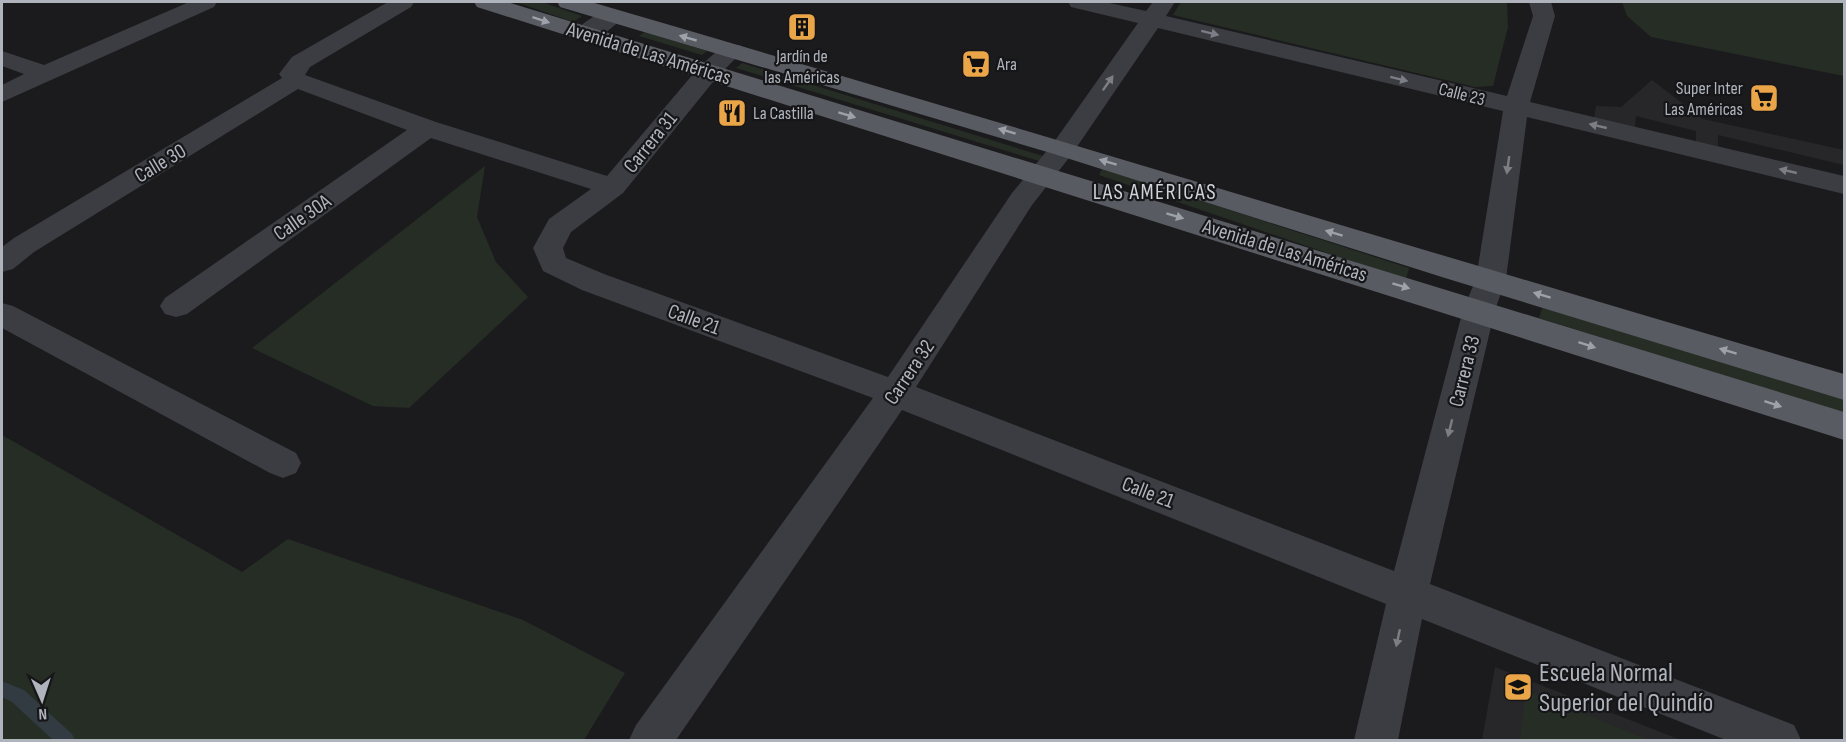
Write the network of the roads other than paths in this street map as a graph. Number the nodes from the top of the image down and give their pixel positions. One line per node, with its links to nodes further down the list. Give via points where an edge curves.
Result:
1 (206, 2): 13 (street)
2 (403, 2): 14 (street, Calle 30, via 301,62)
3 (485, 2): 9 (main road, Avenida de Las Américas, one-way to 9)
4 (567, 2): 7 (main road, Avenida de Las Américas)
5 (1079, 2): 8 (street, Calle 23)
6 (1540, 2): 16 (street, Carrera 33, via 1544,16)
7 (602, 9): 9 (street); 10 (main road, Avenida de Las Américas, one-way to 7)
8 (1158, 10): 16 (street, Calle 23, one-way to 16); 18 (street, Carrera 32, one-way to 8)
9 (585, 34): 12 (main road, Avenida de Las Américas)
10 (732, 50): 12 (street, Carrera 31); 18 (main road, Avenida de Las Américas, one-way to 10)
11 (2, 58): 13 (street)
12 (708, 72): 19 (main road, Avenida de Las Américas, one-way to 19); 21 (street, Carrera 31)
13 (44, 73): 15 (street)
14 (293, 77): 17 (street); 23 (street, Calle 30)
15 (2, 95)
16 (1516, 107): 20 (street, Calle 23, one-way to 16); 24 (street, Carrera 33, one-way to 24)
17 (427, 128): 21 (street); 25 (street, Calle 30A)
18 (1063, 148): 19 (street, Carrera 32); 24 (main road, Avenida de Las Américas, one-way to 18)
19 (1039, 175): 24 (main road, Avenida de Las Américas, one-way to 24); 28 (street, Carrera 32)
20 (1845, 185)
21 (613, 187): 22 (street, Carrera 31)
22 (559, 226): 28 (street, Calle 21, via 548,248 554,264 593,282)
23 (13, 254)
24 (1485, 295): 27 (main road, Avenida de Las Américas, one-way to 24); 29 (main road, Avenida de Las Américas, one-way to 29); 31 (street, Carrera 33, one-way to 31)
25 (176, 306)
26 (2, 314): 30 (street)
27 (1845, 387)
28 (895, 393): 31 (street, Calle 21); 32 (street, Carrera 32)
29 (1845, 426)
30 (283, 463)
31 (1408, 593): 33 (street, Carrera 33, one-way to 33); 34 (street, Calle 21)
32 (651, 741)
33 (1376, 741)
34 (1779, 741)

